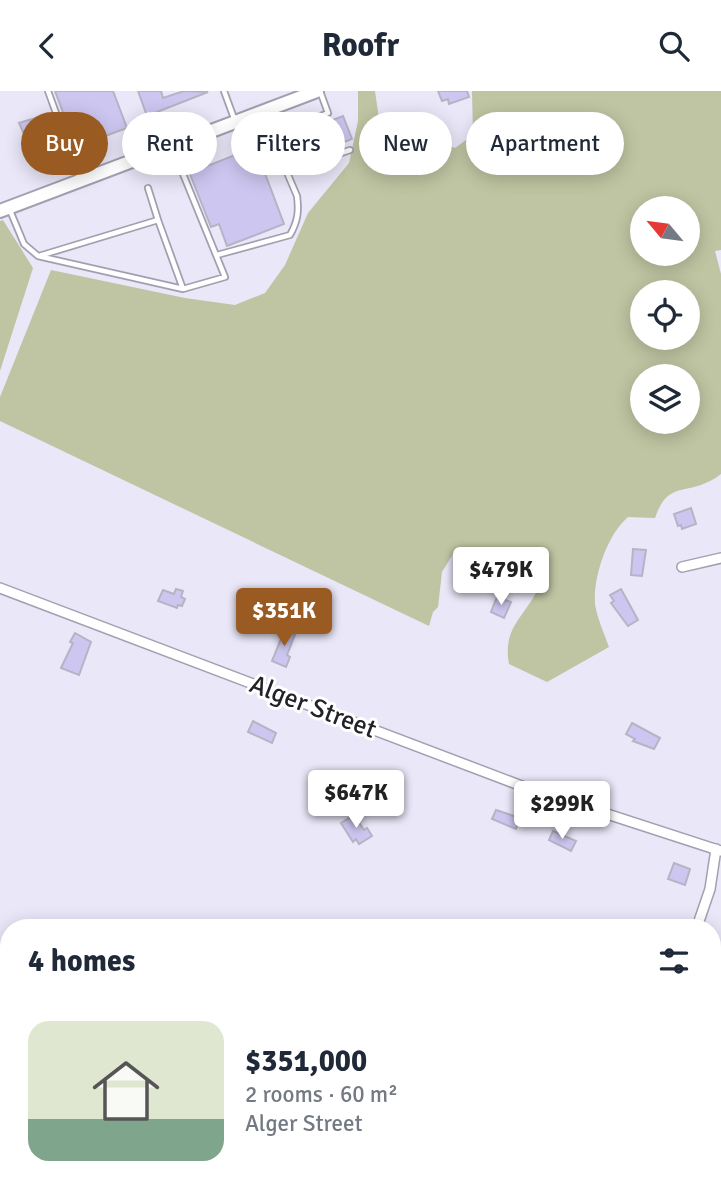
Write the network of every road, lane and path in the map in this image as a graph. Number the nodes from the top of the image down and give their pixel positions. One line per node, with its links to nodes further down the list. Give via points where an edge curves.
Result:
1 (48, 91): 12 (lane)
2 (224, 91): 4 (lane)
3 (318, 91): 5 (main road); 6 (lane)
4 (232, 112)
5 (261, 112)
6 (328, 112)
7 (350, 150): 8 (lane)
8 (345, 152)
9 (122, 164): 12 (main road)
10 (184, 175): 16 (lane)
11 (287, 175): 16 (lane, via 299,210 290,235)
12 (80, 180): 14 (main road)
13 (148, 188): 15 (lane)
14 (4, 210): 17 (lane, via 24,244)
15 (158, 220): 17 (lane); 18 (lane)
16 (217, 255): 18 (lane, via 225,277)
17 (38, 256): 18 (lane)
18 (183, 289)
19 (721, 558): 20 (street)
20 (682, 567)
21 (0, 588): 22 (street, Alger Street, via 548,795)
22 (719, 850): 23 (street)
23 (700, 919)

